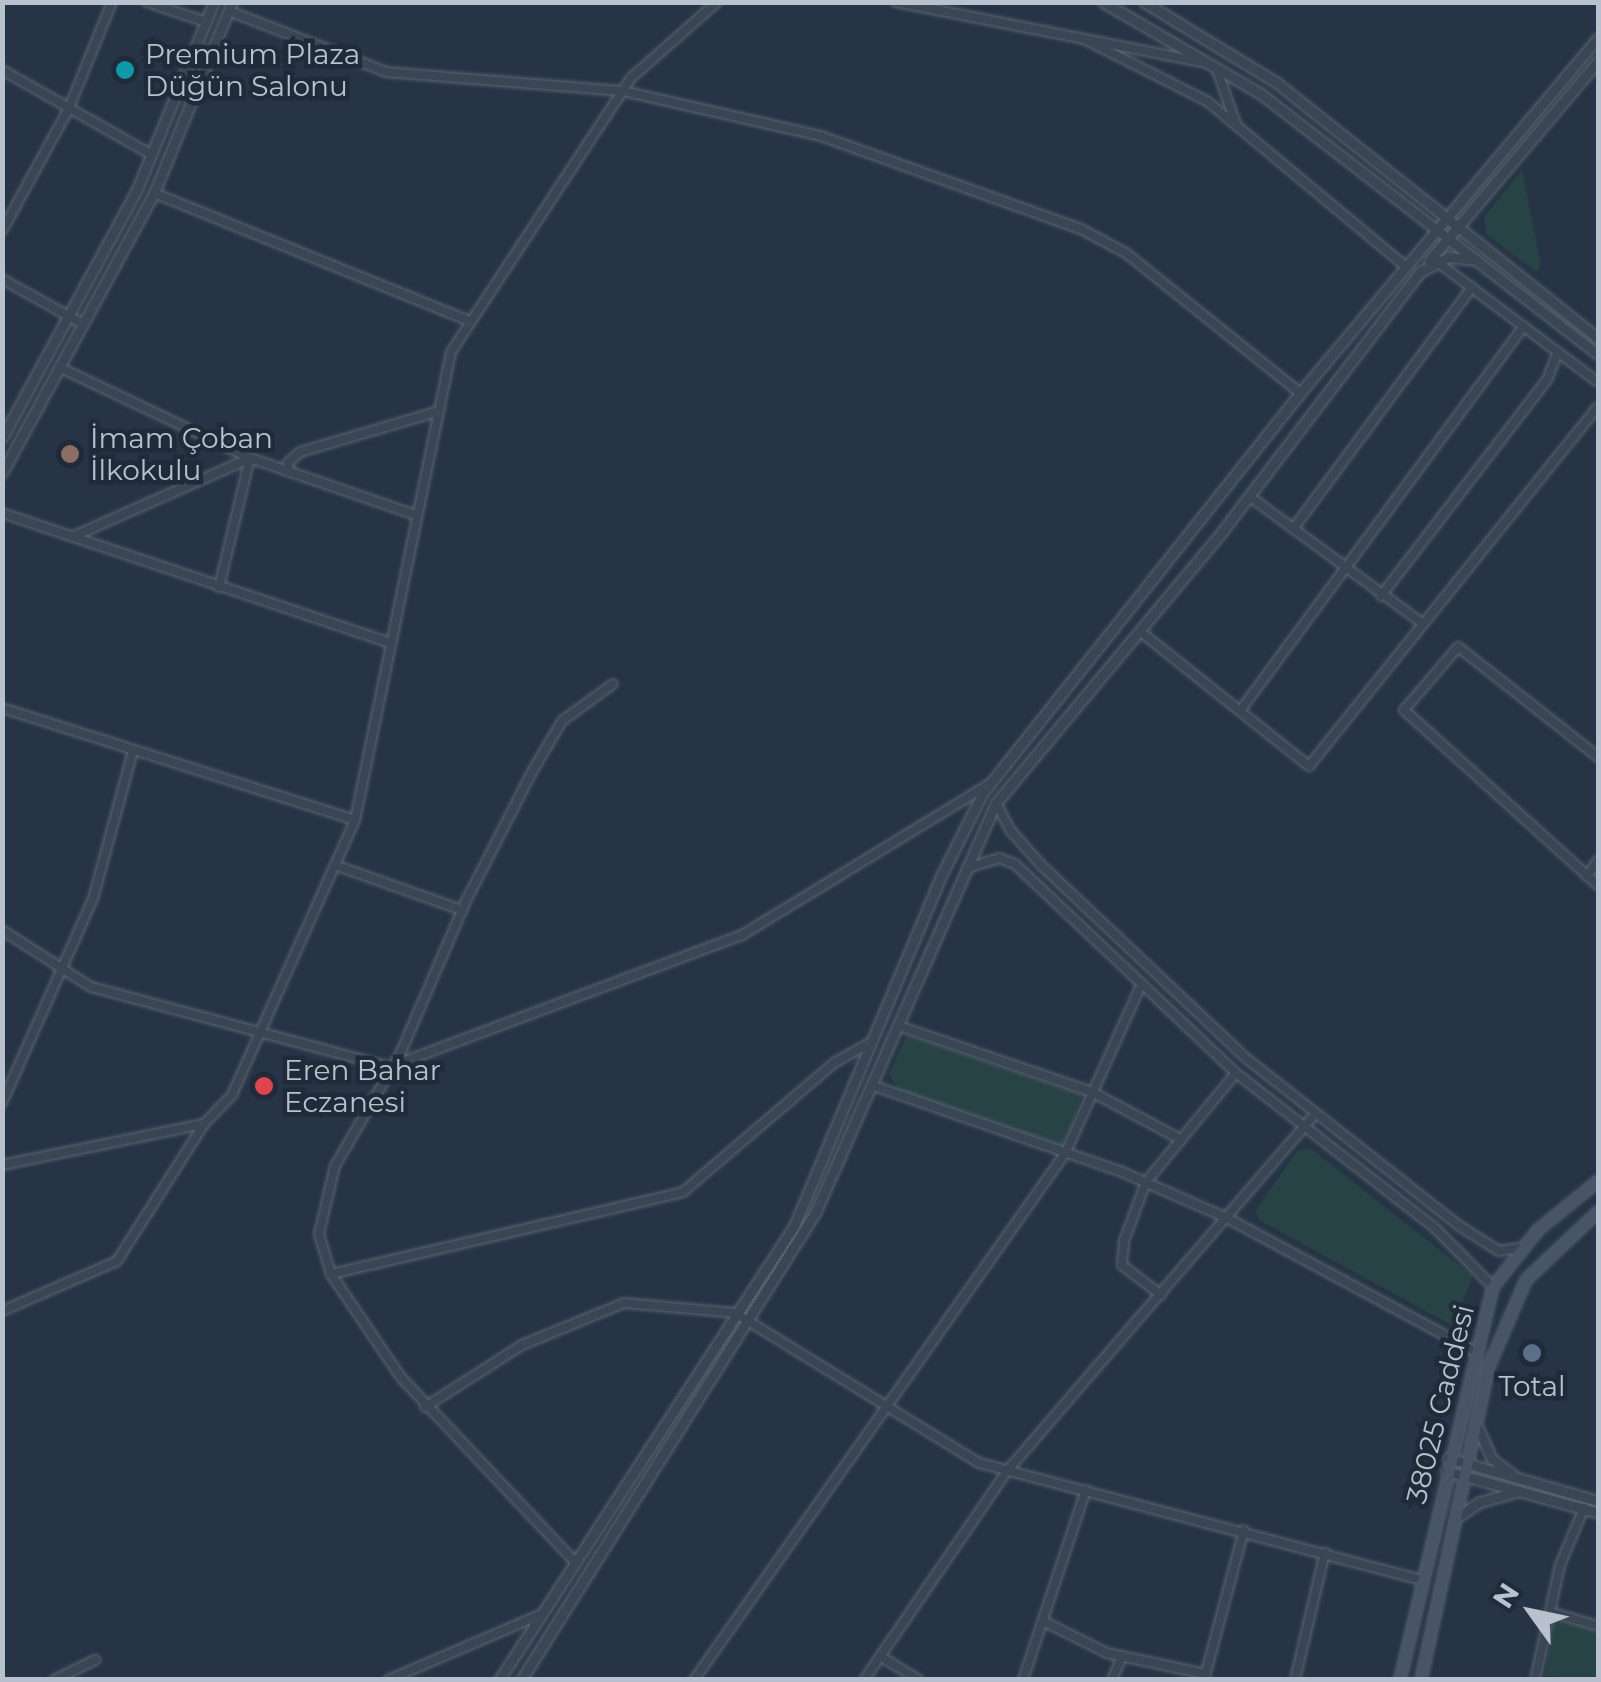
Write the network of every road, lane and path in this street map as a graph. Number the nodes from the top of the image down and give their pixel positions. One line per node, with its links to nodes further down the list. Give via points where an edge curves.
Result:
1 (112, 2): 16 (street)
2 (147, 2): 9 (street)
3 (214, 2): 9 (street)
4 (716, 2): 15 (street)
5 (896, 2): 11 (street)
6 (1103, 2): 13 (street)
7 (1144, 2): 20 (street, via 1264,73)
8 (231, 7): 15 (street, via 386,72); 19 (street)
9 (206, 22): 18 (street)
10 (1598, 38): 20 (street)
11 (1084, 39): 13 (street); 17 (street, via 1207,101)
12 (1598, 61): 21 (street)
13 (1214, 66): 17 (street); 22 (street)
14 (2, 70): 16 (street)
15 (623, 90): 32 (street); 40 (street, via 821,136 1081,229 1126,253)
16 (69, 108): 18 (street); 23 (street)
17 (1236, 125): 27 (street)
18 (152, 155): 31 (street)
19 (154, 193): 32 (street); 33 (street)
20 (1448, 218): 21 (street); 22 (street)
21 (1459, 228): 24 (street); 35 (street)
22 (1437, 230): 24 (street); 27 (street)
23 (2, 231)
24 (1448, 239): 25 (street); 28 (street)
25 (1478, 260): 26 (street); 37 (street)
26 (1436, 261): 28 (street); 30 (street)
27 (1406, 268): 40 (street)
28 (1420, 272): 47 (street)
29 (2, 279): 31 (street)
30 (1472, 286): 34 (street); 50 (street)
31 (68, 317): 33 (street); 43 (street)
32 (470, 321): 42 (street, via 452,352)
33 (83, 324): 38 (street)
34 (1524, 326): 36 (street); 52 (street)
35 (1598, 338)
36 (1558, 352): 39 (street); 54 (street, via 1547,380)
37 (1598, 354)
38 (59, 367): 44 (street); 45 (street)
39 (1598, 382)
40 (1300, 392): 63 (street)
41 (1598, 406): 55 (street)
42 (439, 410): 46 (street, via 300,452 288,463); 49 (street)
43 (2, 438)
44 (250, 458): 46 (street); 51 (street); 53 (street)
45 (2, 472)
46 (289, 472): 49 (street)
47 (1249, 496): 50 (street); 56 (street)
48 (2, 513): 51 (street)
49 (416, 514): 57 (street)
50 (1293, 529): 52 (street)
51 (72, 537): 53 (street)
52 (1347, 570): 54 (street); 60 (street)
53 (220, 587): 57 (street)
54 (1381, 596): 55 (street)
55 (1423, 624): 60 (street, via 1308,766)
56 (1141, 632): 60 (street); 64 (street)
57 (391, 643): 65 (street)
58 (613, 684): 73 (street, via 553,732)
59 (2, 708): 61 (street)
60 (1240, 710)
61 (133, 751): 65 (street); 75 (street)
62 (1598, 756): 71 (street, via 1458,647 1404,710)
63 (989, 784): 79 (street, via 940,878); 80 (street, via 742,935)
64 (996, 803): 66 (street); 70 (street)
65 (355, 820): 69 (street)
66 (1032, 856): 68 (street, via 1020,850); 85 (street, via 1190,1010)
67 (1598, 860): 71 (street)
68 (1014, 864): 70 (street, via 998,858); 76 (street)
69 (335, 865): 73 (street); 78 (street)
70 (963, 870): 77 (street)
71 (1587, 876): 72 (street)
72 (1598, 885)
73 (462, 910): 80 (street)
74 (2, 930): 75 (street)
75 (64, 972): 78 (street, via 91,986); 84 (street)
76 (1142, 983): 81 (street); 83 (street)
77 (899, 1026): 82 (street); 83 (street)
78 (260, 1030): 80 (street); 86 (street, via 232,1095)
79 (874, 1041): 96 (street, via 834,1062 684,1192); 100 (street, via 808,1200)
80 (389, 1067): 96 (street, via 326,1187 320,1234)
81 (1236, 1074): 87 (street); 88 (street)
82 (874, 1086): 89 (street); 101 (street, via 815,1214)
83 (1092, 1092): 88 (street); 89 (street)
84 (2, 1103)
85 (1316, 1114): 87 (street); 95 (street, via 1477,1237 1499,1250)
86 (204, 1124): 90 (street); 99 (street, via 117,1261)
87 (1302, 1129): 94 (street); 97 (street, via 1434,1227)
88 (1180, 1139): 92 (street)
89 (1066, 1152): 92 (street); 103 (street)
90 (2, 1165)
91 (1598, 1181): 95 (main road, 38025 Caddesi)
92 (1146, 1182): 94 (street); 98 (street, via 1119,1257)
93 (1598, 1212): 105 (main road, 38025 Caddesi, via 1526,1280)
94 (1226, 1218): 98 (street); 102 (street)
95 (1524, 1247): 97 (main road, 38025 Caddesi)
96 (331, 1274): 104 (street)
97 (1493, 1288): 102 (main road, 38025 Caddesi)
98 (1160, 1295): 109 (street)
99 (2, 1311)
100 (735, 1313): 101 (street); 104 (street, via 624,1304 522,1345); 119 (street)
101 (747, 1320): 103 (street); 129 (street)
102 (1474, 1351): 106 (main road, 38025 Caddesi)
103 (887, 1404): 109 (street); 133 (street)
104 (425, 1407): 119 (street)
105 (1479, 1408): 107 (main road, 38025 Caddesi); 111 (street, via 1481,1442)
106 (1448, 1458): 107 (street); 108 (main road, 38025 Caddesi)
107 (1465, 1462): 110 (main road, 38025 Caddesi); 111 (street)
108 (1446, 1471): 110 (street); 120 (main road, 38025 Caddesi)
109 (1007, 1472): 112 (street); 125 (street)
110 (1462, 1476): 111 (street); 116 (main road, 38025 Caddesi)
111 (1521, 1486): 113 (street); 114 (street); 116 (street, via 1480,1502)
112 (1086, 1490): 117 (street); 123 (street)
113 (1598, 1501)
114 (1584, 1508): 115 (street); 121 (street)
115 (1598, 1513)
116 (1451, 1524): 140 (main road, 38025 Caddesi)
117 (1244, 1530): 118 (street); 128 (street)
118 (1325, 1552): 120 (street); 138 (street)
119 (575, 1562): 122 (street)
120 (1422, 1580): 139 (main road, 38025 Caddesi)
121 (1550, 1612): 124 (street); 141 (street)
122 (541, 1615): 131 (street); 132 (street)
123 (1043, 1621): 126 (street); 136 (street)
124 (1598, 1626)
125 (880, 1656): 134 (street); 135 (street)
126 (1122, 1656): 128 (street); 137 (street)
127 (95, 1660): 130 (street)
128 (1205, 1677)
129 (525, 1678)
130 (54, 1680)
131 (388, 1680)
132 (499, 1680)
133 (694, 1680)
134 (864, 1680)
135 (918, 1680)
136 (1024, 1680)
137 (1112, 1680)
138 (1295, 1680)
139 (1400, 1680)
140 (1421, 1680)
141 (1536, 1680)

